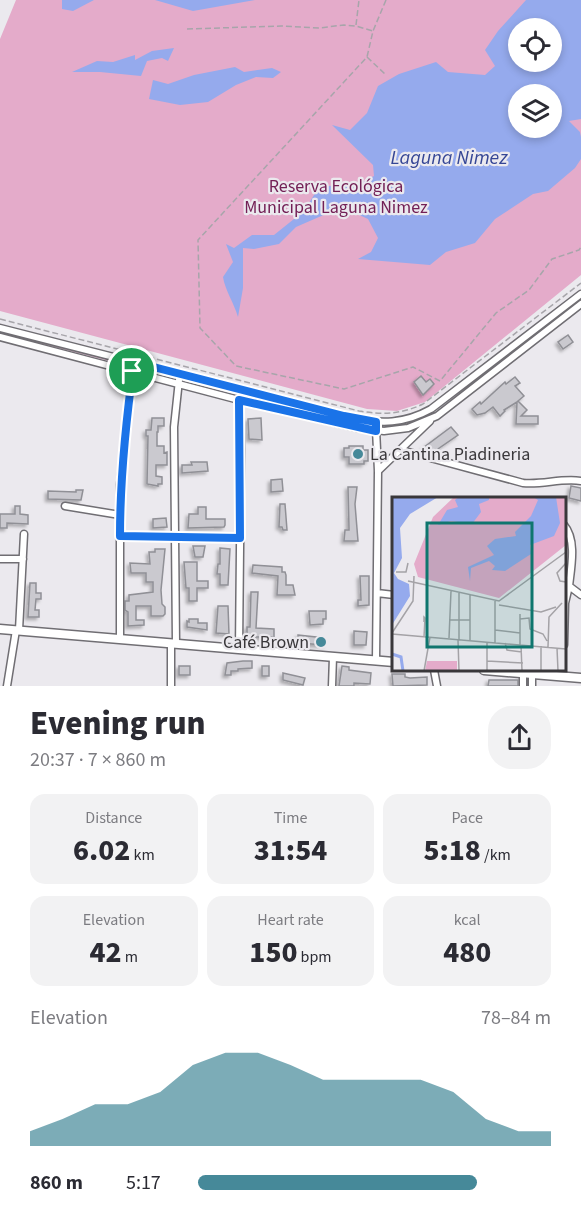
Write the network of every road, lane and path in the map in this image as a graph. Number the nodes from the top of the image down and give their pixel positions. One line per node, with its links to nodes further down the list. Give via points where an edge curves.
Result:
1 (359, 0): 3 (path)
2 (386, 0): 5 (path)
3 (356, 26): 4 (path); 5 (path)
4 (187, 29)
5 (373, 31): 6 (path)
6 (367, 57): 7 (path); 18 (path, via 198,240 200,328 236,366 344,389 413,367)
7 (385, 74)
8 (581, 247): 18 (path, via 552,259 529,290 496,313)
9 (581, 283): 20 (path)
10 (581, 294): 24 (street, via 430,410 405,420)
11 (581, 304): 23 (street)
12 (0, 319): 20 (path, via 377,414 413,408)
13 (0, 328): 15 (street)
14 (0, 337): 16 (street)
15 (134, 362): 16 (street); 17 (street)
16 (132, 371): 19 (street); 30 (street)
17 (181, 374): 19 (street); 21 (street)
18 (440, 381): 20 (path)
19 (179, 383): 22 (street); 34 (street, via 174,427)
20 (445, 388)
21 (241, 390): 22 (street); 24 (street)
22 (239, 400): 25 (street); 35 (street)
23 (432, 419): 25 (street, via 408,428); 26 (street)
24 (376, 422): 25 (street)
25 (376, 431): 27 (street)
26 (401, 450): 27 (street); 28 (street, via 523,483)
27 (378, 471): 39 (street)
28 (581, 481)
29 (65, 506): 30 (street)
30 (120, 515): 33 (street)
31 (566, 528): 38 (street, via 572,555)
32 (24, 534): 37 (street)
33 (120, 536): 34 (street); 45 (street)
34 (176, 537): 35 (street); 46 (street)
35 (240, 538): 47 (street)
36 (0, 559): 37 (street)
37 (23, 559): 44 (street)
38 (569, 586): 41 (street); 42 (street)
39 (377, 593): 40 (street); 49 (street)
40 (392, 595)
41 (581, 596)
42 (566, 599)
43 (0, 628): 44 (main road)
44 (17, 630): 45 (main road); 55 (street)
45 (120, 639): 46 (main road)
46 (173, 643): 47 (main road); 56 (street)
47 (239, 649): 48 (main road)
48 (333, 657): 49 (main road); 57 (street)
49 (376, 660): 50 (main road)
50 (392, 662)
51 (434, 671): 58 (street)
52 (526, 672): 53 (main road); 59 (street); 60 (street)
53 (552, 672): 54 (main road)
54 (581, 678)
55 (7, 686)
56 (171, 686)
57 (332, 686)
58 (437, 686)
59 (523, 686)
60 (532, 686)

